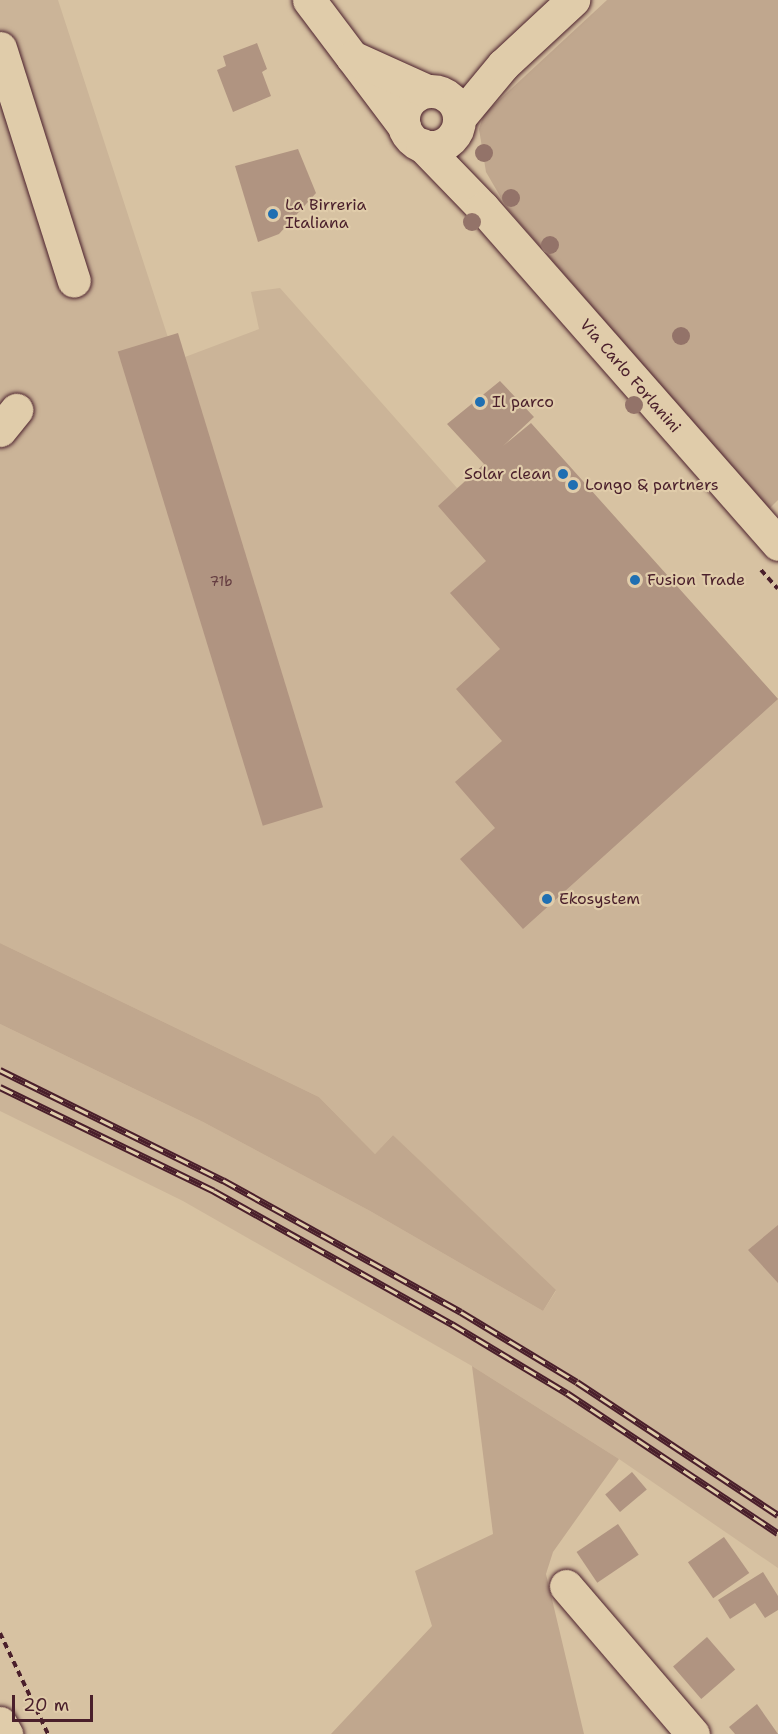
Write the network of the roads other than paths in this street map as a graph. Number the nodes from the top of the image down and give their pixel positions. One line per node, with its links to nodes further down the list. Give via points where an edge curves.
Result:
1 (309, 0): 4 (main road, Via Carlo Forlanini)
2 (573, 0): 5 (main road)
3 (0, 48): 10 (main road)
4 (352, 57): 6 (main road, Via Carlo Forlanini); 8 (main road, Via Carlo Forlanini)
5 (503, 65): 6 (main road, via 479,78); 7 (main road)
6 (432, 92): 7 (main road, via 453,101); 8 (main road, via 411,100)
7 (459, 123): 8 (main road, via 440,146); 9 (main road, Via Carlo Forlanini, via 458,144 467,177)
8 (413, 136): 9 (main road, Via Carlo Forlanini)
9 (483, 208): 11 (main road, Via Carlo Forlanini)
10 (74, 281)
11 (778, 544)
12 (566, 1586): 15 (main road)
13 (0, 1723): 14 (main road)
14 (6, 1734)
15 (693, 1734)

